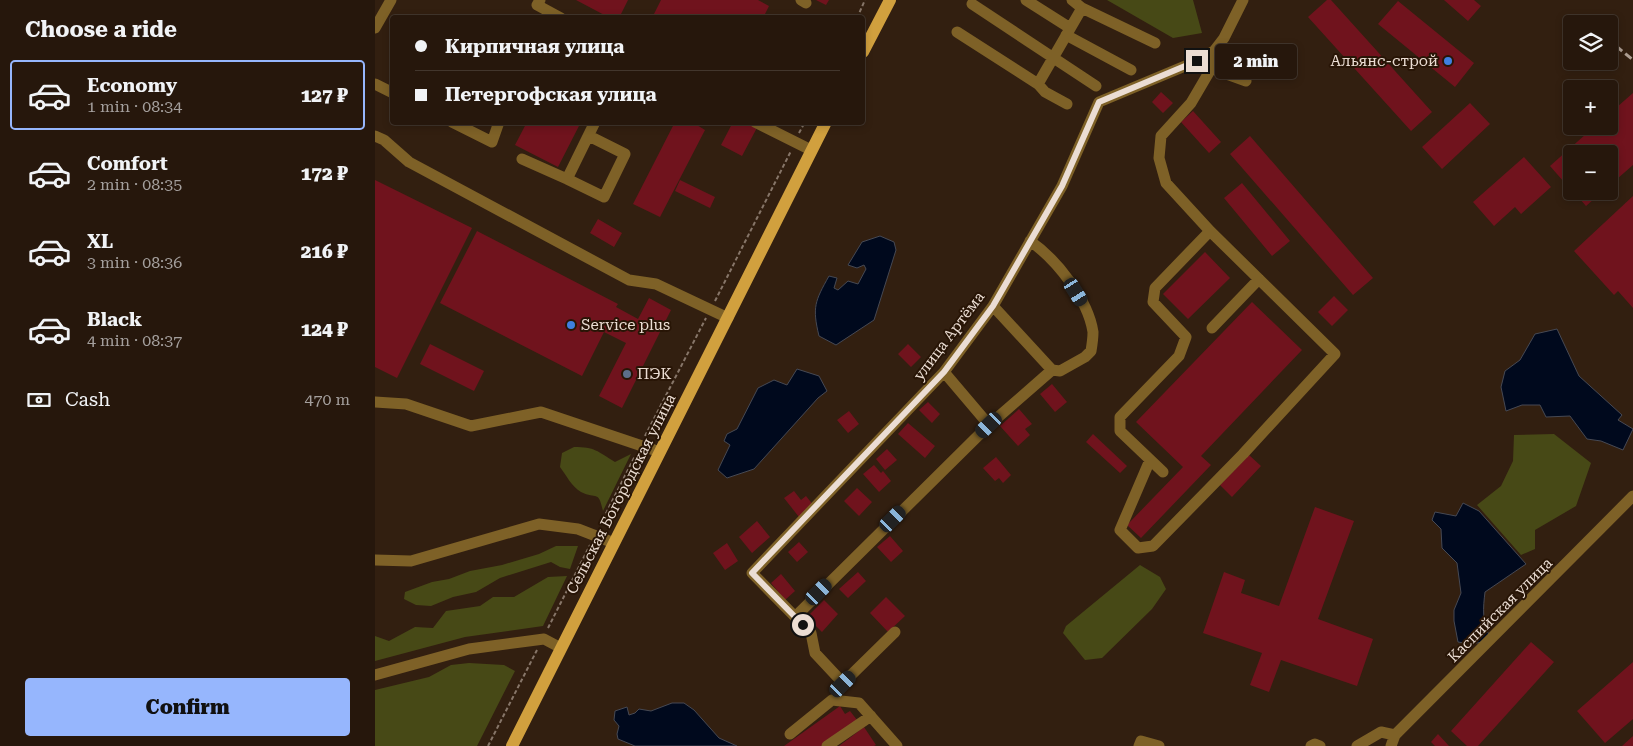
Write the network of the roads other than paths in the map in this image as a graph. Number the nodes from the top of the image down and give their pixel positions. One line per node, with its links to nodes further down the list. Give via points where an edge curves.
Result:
1 (391, 0): 11 (street)
2 (526, 0): 7 (street)
3 (890, 0): 15 (main road)
4 (1026, 0): 13 (street)
5 (1072, 0): 9 (street)
6 (1243, 0): 16 (street)
7 (539, 3): 10 (street)
8 (972, 4): 17 (street)
9 (1082, 8): 13 (street); 14 (street)
10 (552, 15)
11 (375, 28)
12 (957, 32): 22 (street)
13 (1068, 32): 17 (street); 19 (street)
14 (1155, 43)
15 (865, 48)
16 (1214, 51): 18 (street); 37 (street, улица Артёма, via 1099,102 1062,186)
17 (1054, 57): 22 (street); 23 (street)
18 (1210, 68): 20 (street); 36 (street, via 1191,102 1161,136 1159,158 1166,183)
19 (1131, 70)
20 (1247, 81)
21 (375, 84): 24 (street)
22 (1038, 84): 25 (street, via 1045,92)
23 (1096, 86)
24 (390, 92)
25 (1067, 104)
26 (458, 125): 27 (street, via 492,142)
27 (498, 125)
28 (594, 125): 32 (street)
29 (761, 125): 33 (street)
30 (824, 125): 33 (main road, Сельская Богородская улица)
31 (375, 136): 40 (street, via 409,162 629,280 657,284)
32 (589, 136): 35 (street); 35 (street, via 625,154 604,197)
33 (811, 150): 40 (main road, Сельская Богородская улица)
34 (522, 158): 35 (street)
35 (567, 179)
36 (1210, 231): 38 (street); 47 (street, via 1155,288 1153,302 1186,337 1179,356 1120,417 1120,431)
37 (1030, 241): 39 (street, улица Артёма); 42 (street, via 1067,278 1085,306 1093,332 1091,351 1085,357 1060,371)
38 (1259, 279): 41 (street); 47 (street, via 1335,354 1153,546 1138,548 1120,530)
39 (993, 306): 42 (street); 43 (street, улица Артёма)
40 (728, 318): 46 (main road, Сельская Богородская улица)
41 (1212, 328)
42 (1052, 370): 45 (street)
43 (944, 372): 45 (street); 52 (street, улица Артёма, via 752,573)
44 (375, 402): 46 (street, via 407,404 471,426 541,412)
45 (989, 425): 52 (street)
46 (660, 452): 50 (main road, Сельская Богородская улица)
47 (1150, 460): 48 (street)
48 (1163, 472)
49 (1633, 496): 58 (street, Каспийская улица)
50 (614, 544): 51 (street, via 578,528 539,524 411,561); 54 (main road, Сельская Богородская улица)
51 (375, 560)
52 (795, 617): 53 (street, via 811,633 815,653 843,684)
53 (895, 632)
54 (561, 648): 55 (street, via 542,639 469,649); 60 (main road, Сельская Богородская улица)
55 (375, 675)
56 (871, 716): 57 (street, via 859,703 832,700); 59 (street); 61 (street)
57 (790, 734)
58 (1393, 741): 67 (street, via 1381,732)
59 (894, 742): 62 (street)
60 (512, 746)
61 (827, 746)
62 (881, 746)
63 (1139, 746): 64 (street, via 1141,741)
64 (1159, 746)
65 (1311, 746): 66 (street)
66 (1320, 746)
67 (1357, 746)

